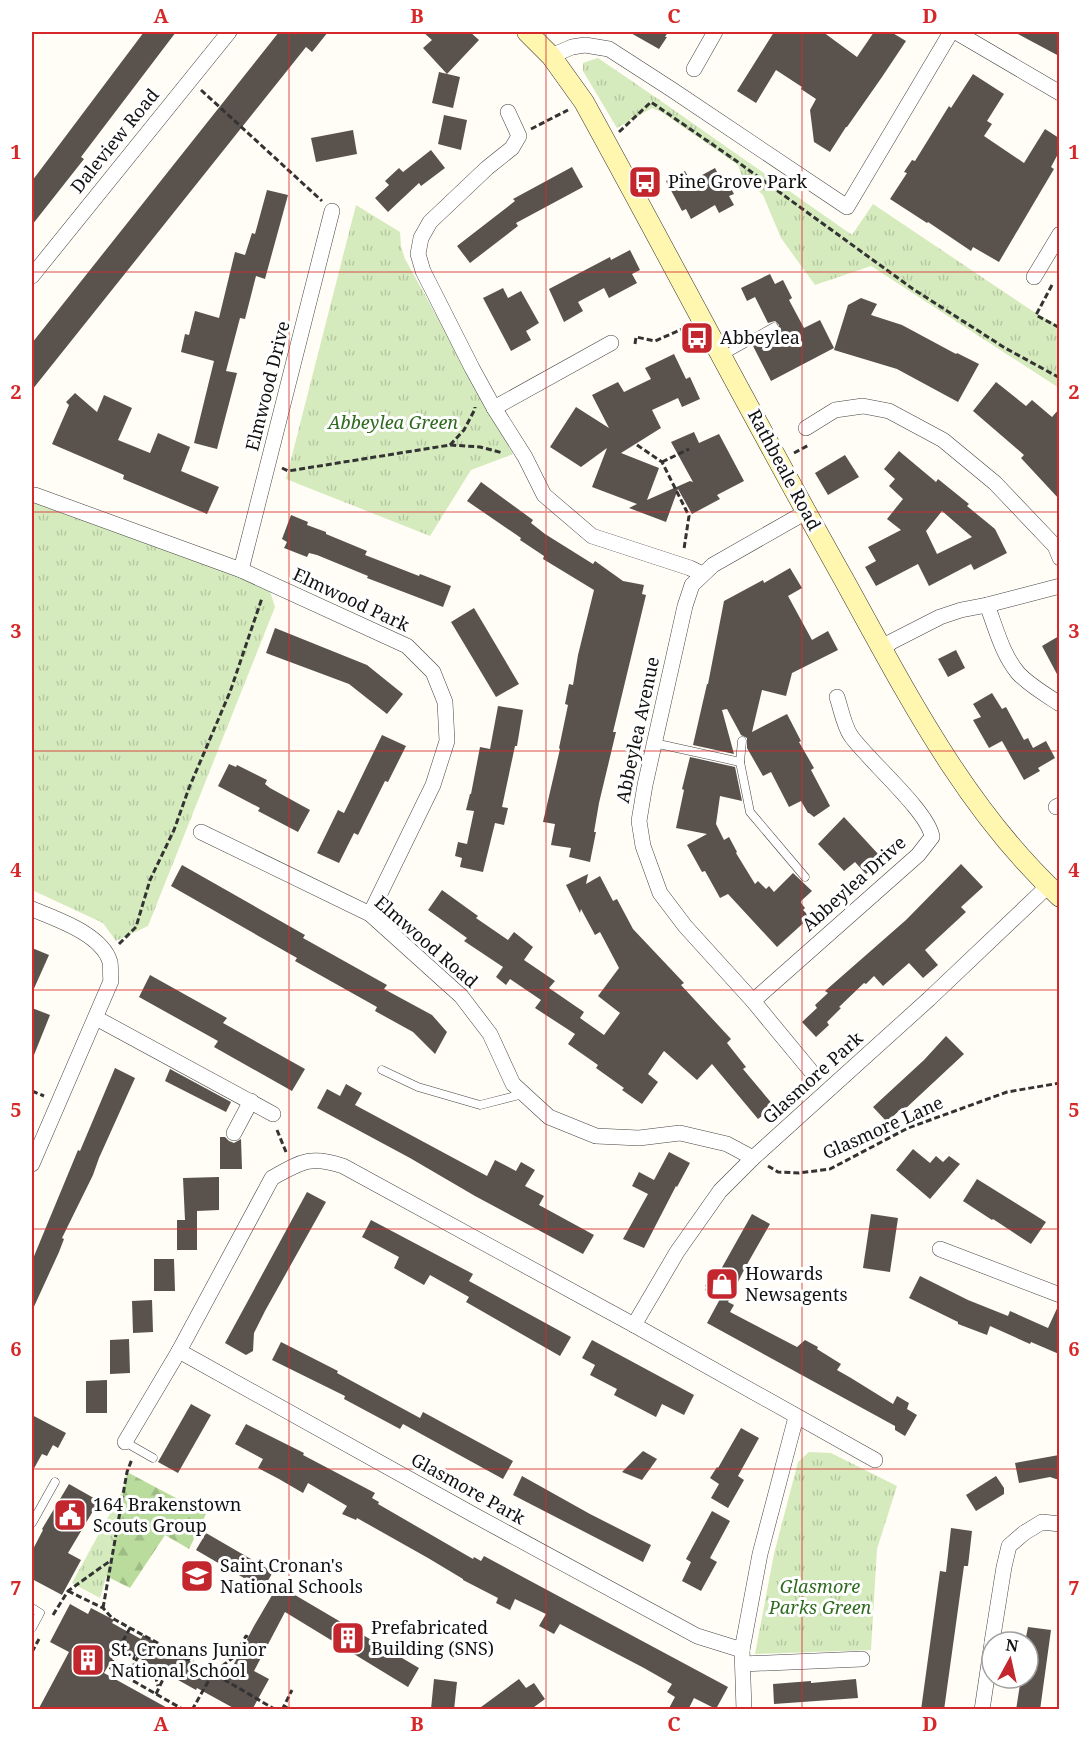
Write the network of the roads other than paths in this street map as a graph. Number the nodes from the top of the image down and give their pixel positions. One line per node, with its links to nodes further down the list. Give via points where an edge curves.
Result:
1 (229, 32): 12 (street, Daleview Road)
2 (527, 32): 6 (main road, Rathbeale Road)
3 (715, 32): 7 (street)
4 (951, 32): 6 (street, via 847,207 609,49 585,45)
5 (956, 32): 8 (street)
6 (551, 56): 16 (main road, Rathbeale Road, via 584,102)
7 (694, 69)
8 (1059, 93)
9 (508, 112): 17 (street, via 519,136 512,148 430,222 418,254 423,271)
10 (332, 211): 22 (street, Elmwood Drive)
11 (1059, 234): 13 (street)
12 (32, 276)
13 (1034, 277)
14 (774, 327): 16 (lane)
15 (611, 343): 17 (street)
16 (722, 356): 20 (main road, Rathbeale Road)
17 (494, 408): 23 (street, via 544,495 592,536)
18 (806, 428): 21 (street, via 835,410 863,406 888,411 943,440 995,483 1055,546)
19 (35, 495): 22 (street, Elmwood Park)
20 (806, 512): 23 (street, Abbeylea Avenue); 26 (main road, Rathbeale Road)
21 (1059, 558)
22 (241, 570): 36 (street, Elmwood Park, via 407,646 433,672 445,702 447,741 433,785)
23 (702, 574): 30 (street, Abbeylea Avenue, via 692,585 685,606)
24 (1059, 586): 25 (street)
25 (987, 605): 26 (street, via 940,617); 28 (street, via 1004,650 1018,673)
26 (883, 650): 34 (main road, Rathbeale Road, via 932,737 969,791)
27 (837, 697): 37 (street, Abbeylea Drive, via 849,735 915,808 932,837 918,855)
28 (1059, 702)
29 (742, 741): 31 (lane)
30 (654, 743): 31 (lane); 37 (street, Abbeylea Avenue, via 639,821 649,867 660,894)
31 (740, 762): 33 (lane, via 750,812)
32 (201, 832): 36 (street, Elmwood Road)
33 (805, 877)
34 (1054, 892): 45 (street, Glasmore Park)
35 (32, 909): 38 (street, via 81,931 102,946 110,962 111,981)
36 (370, 914): 41 (street, Elmwood Road, via 461,996 490,1034 513,1083)
37 (753, 1001): 40 (street, Abbeylea Avenue)
38 (96, 1018): 42 (street); 46 (street)
39 (382, 1070): 41 (lane, via 418,1087 480,1105)
40 (810, 1070)
41 (523, 1094): 45 (street, Elmwood Road, via 549,1117 596,1136 639,1138 680,1133 727,1144)
42 (251, 1101): 43 (street); 44 (street)
43 (273, 1114)
44 (234, 1133)
45 (753, 1158): 49 (street, Glasmore Park, via 720,1191 677,1252)
46 (32, 1164)
47 (940, 1248): 48 (street)
48 (1059, 1295)
49 (634, 1325): 50 (street, via 343,1166 317,1160 293,1166 272,1178); 51 (street)
50 (179, 1351): 52 (street); 61 (street, Glasmore Park, via 474,1515)
51 (796, 1417): 54 (street); 61 (street, via 760,1554)
52 (130, 1445): 53 (lane)
53 (153, 1458)
54 (875, 1460)
55 (55, 1482): 56 (lane)
56 (32, 1523)
57 (1059, 1524): 60 (street, via 1042,1522 1009,1546)
58 (32, 1608): 59 (lane, via 40,1613)
59 (32, 1628)
60 (994, 1630)
61 (742, 1657): 62 (street, Glasmore Park); 64 (street)
62 (862, 1659)
63 (985, 1690): 65 (street)
64 (744, 1710)
65 (982, 1710)

